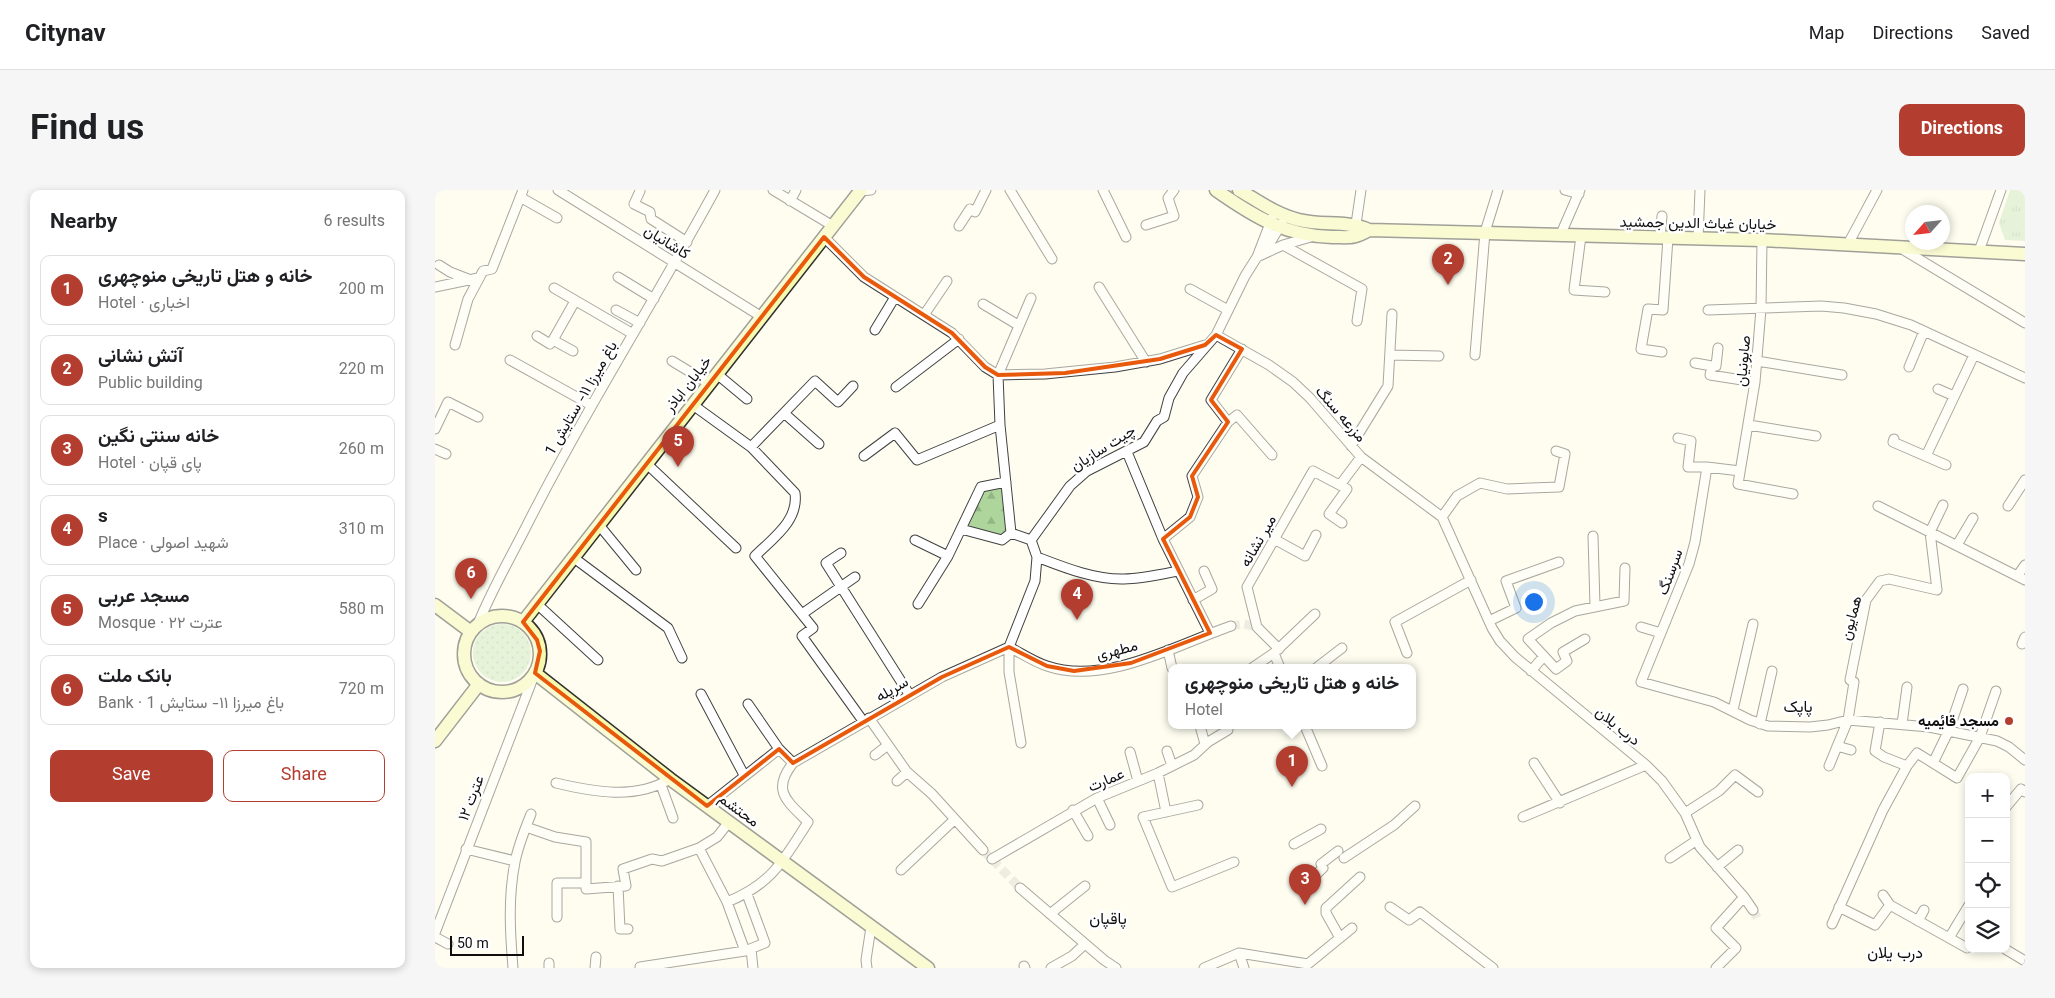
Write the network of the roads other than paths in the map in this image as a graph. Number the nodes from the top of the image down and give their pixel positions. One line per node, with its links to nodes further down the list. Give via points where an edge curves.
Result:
1 (715, 190): 40 (street, باغ میرزا ۱۱- ستایش 1)
2 (774, 190): 21 (street)
3 (796, 190): 21 (street)
4 (864, 190): 27 (main road, خیابان اباذر)
5 (986, 190): 28 (street, via 975,212 970,210)
6 (1009, 190): 47 (street)
7 (1103, 190): 35 (street)
8 (1173, 190): 26 (street, via 1167,198 1174,216)
9 (1216, 190): 29 (main road, خیابان غیاث الدین جمشید, via 1253,216)
10 (1239, 190): 22 (main road, خیابان غیاث الدین جمشید)
11 (1361, 190): 25 (street)
12 (1498, 190): 31 (street)
13 (1565, 190): 19 (street)
14 (1700, 190): 38 (street)
15 (1877, 190): 41 (street)
16 (2001, 190): 44 (street)
17 (563, 191): 48 (street, کاشانیان)
18 (639, 192): 40 (street, via 634,204 650,212 651,219)
19 (1579, 192): 32 (street)
20 (521, 194): 24 (street); 51 (street, via 491,269 483,271)
21 (790, 200): 27 (street)
22 (1280, 213): 25 (main road, خیابان غیاث الدین جمشید, via 1316,223); 29 (street, چیت سازیان)
23 (1661, 216): 37 (street)
24 (557, 218)
25 (1356, 224): 30 (main road, خیابان غیاث الدین جمشید)
26 (1146, 225)
27 (833, 226): 34 (main road, خیابان اباذر)
28 (959, 226)
29 (1275, 226): 36 (main road, خیابان غیاث الدین جمشید); 46 (street, چیت سازیان, via 1260,244)
30 (1369, 230): 31 (main road, خیابان غیاث الدین جمشید); 36 (main road, خیابان غیاث الدین جمشید, via 1355,238)
31 (1485, 232): 32 (main road, خیابان غیاث الدین جمشید); 91 (street)
32 (1560, 236): 33 (main road, خیابان غیاث الدین جمشید)
33 (1581, 236): 37 (main road, خیابان غیاث الدین جمشید); 58 (street, via 1574,290)
34 (824, 237): 59 (street, via 864,277); 70 (main road, خیابان اباذر)
35 (1126, 237)
36 (1312, 237): 42 (street)
37 (1664, 238): 38 (main road, خیابان غیاث الدین جمشید); 87 (street, via 1663,310 1648,309 1641,349)
38 (1698, 239): 39 (main road, خیابان غیاث الدین جمشید)
39 (1762, 240): 41 (main road, خیابان غیاث الدین جمشید); 64 (street, صابونیان)
40 (687, 242): 48 (street, باغ میرزا ۱۱- ستایش 1)
41 (1849, 244): 43 (main road, خیابان غیاث الدین جمشید)
42 (1283, 245): 46 (street); 71 (street, via 1362,289)
43 (1897, 246): 44 (main road, خیابان غیاث الدین جمشید); 72 (street)
44 (1979, 251): 45 (main road, خیابان غیاث الدین جمشید)
45 (2025, 254)
46 (1257, 257): 66 (street, چیت سازیان)
47 (1051, 259)
48 (675, 263): 60 (street, باغ میرزا ۱۱- ستایش 1); 70 (street, کاشانیان)
49 (439, 265): 52 (street)
50 (618, 277): 60 (street)
51 (478, 278): 52 (street); 82 (street, via 465,308)
52 (468, 279): 54 (street)
53 (947, 281): 69 (street)
54 (435, 287)
55 (1099, 287): 95 (street)
56 (554, 288): 62 (street)
57 (1190, 289): 66 (street)
58 (1605, 292)
59 (895, 297): 69 (street); 75 (street)
60 (654, 298): 73 (street, باغ میرزا ۱۱- ستایش 1)
61 (1031, 298): 74 (street)
62 (575, 301): 77 (street); 81 (street)
63 (983, 304): 74 (street)
64 (1761, 308): 67 (street); 76 (street, via 1844,308 1899,321); 94 (street, صابونیان)
65 (616, 310): 73 (street)
66 (1228, 310): 78 (street, چیت سازیان)
67 (1709, 310)
68 (1392, 314): 88 (street)
69 (924, 315): 80 (street)
70 (762, 317): 102 (main road, خیابان اباذر)
71 (1357, 321)
72 (2025, 322)
73 (640, 323): 77 (street, باغ میرزا ۱۱- ستایش 1)
74 (1018, 325): 99 (street)
75 (875, 330)
76 (1924, 331): 89 (street); 98 (street)
77 (633, 334): 109 (street, باغ میرزا ۱۱- ستایش 1)
78 (1216, 334): 83 (street, چیت سازیان); 85 (street, مزرعه سنگ)
79 (537, 336): 81 (street, via 550,344)
80 (959, 339): 99 (street, via 985,367); 105 (street)
81 (553, 340): 86 (street)
82 (455, 346)
83 (1205, 346): 95 (street); 125 (street, چیت سازیان, via 1183,373 1163,417 1144,442)
84 (1718, 348): 97 (street, via 1716,366)
85 (1242, 349): 113 (street, via 1211,400); 121 (street, مزرعه سنگ, via 1302,390)
86 (573, 351)
87 (1661, 352)
88 (1390, 355): 90 (street); 121 (street, via 1387,386)
89 (1974, 355): 101 (street); 107 (street)
90 (1439, 356)
91 (1475, 356)
92 (510, 360): 109 (street)
93 (672, 361): 102 (street)
94 (1757, 361): 100 (street); 103 (street, صابونیان)
95 (1146, 362): 99 (street, via 1065,373)
96 (1695, 363): 97 (street)
97 (1712, 366): 103 (street, via 1710,375)
98 (1909, 367)
99 (998, 375): 114 (street)
100 (1842, 375)
101 (2024, 377)
102 (713, 379): 108 (street); 110 (main road, خیابان اباذر)
103 (1755, 382): 115 (street, صابونیان)
104 (853, 386): 111 (street, via 838,402 815,381)
105 (896, 387)
106 (1938, 389): 107 (street)
107 (1954, 396): 129 (street)
108 (747, 399)
109 (591, 405): 183 (street, باغ میرزا ۱۱- ستایش 1)
110 (693, 405): 122 (street); 131 (main road, خیابان اباذر)
111 (784, 413): 120 (street); 122 (street)
112 (478, 417): 116 (street, via 448,402)
113 (1228, 422): 127 (street, via 1237,415); 151 (street, via 1191,476 1198,497 1190,517)
114 (1000, 425): 128 (street, via 917,460 895,433); 136 (street)
115 (1749, 425): 117 (street); 134 (street, صابونیان)
116 (435, 429)
117 (1816, 436)
118 (1678, 438): 133 (street, via 1691,441 1688,468)
119 (1894, 439): 129 (street, via 1893,442)
120 (819, 444)
121 (1351, 446): 130 (street, مزرعه سنگ)
122 (751, 447): 176 (street, via 795,493 796,501 789,521 755,556)
123 (435, 449): 126 (street)
124 (1556, 451): 142 (street, via 1565,454 1559,487 1507,489 1480,483 1457,496)
125 (1127, 452): 151 (street); 154 (street, چیت سازیان, via 1087,471 1071,486)
126 (446, 454)
127 (1272, 455)
128 (864, 456)
129 (1926, 456): 132 (street)
130 (1361, 457): 137 (street); 142 (street, مزرعه سنگ)
131 (647, 464): 145 (main road, خیابان اباذر); 156 (street)
132 (1946, 465)
133 (1707, 467): 134 (street); 185 (street, سرسنگ, via 1695,542 1684,579)
134 (1740, 470): 138 (street, صابونیان, via 1738,484)
135 (2025, 480): 141 (street)
136 (1006, 482): 146 (street, via 981,487); 148 (street)
137 (1343, 487): 144 (street, via 1329,514); 152 (street, میر نشانه, via 1313,471)
138 (1793, 494)
139 (1943, 505): 147 (street)
140 (1878, 506): 147 (street)
141 (2008, 506)
142 (1442, 517): 169 (street, درب یلان)
143 (1973, 518): 155 (street)
144 (1342, 522)
145 (599, 525): 160 (main road, خیابان اباذر); 164 (street)
146 (961, 529): 148 (street, via 1002,540); 158 (street)
147 (1930, 532): 155 (street); 211 (street, همایون, via 1937,590 1889,579 1880,581 1867,600 1850,680 1854,682)
148 (1011, 533): 154 (street)
149 (1317, 535): 152 (street, via 1305,556)
150 (1593, 536): 175 (street)
151 (1163, 539): 165 (street)
152 (1274, 539): 190 (street, میر نشانه, via 1247,587 1257,627)
153 (915, 540): 158 (street)
154 (1031, 540): 159 (street)
155 (1957, 545): 168 (street)
156 (736, 548)
157 (841, 553): 170 (street, via 826,563)
158 (948, 556): 173 (street)
159 (1037, 557): 165 (street, via 1096,576 1124,580); 187 (street, via 1035,581)
160 (574, 558): 172 (main road, خیابان اباذر); 193 (street, via 668,628)
161 (1559, 562): 178 (street, via 1506,581 1516,608)
162 (2025, 564): 168 (street)
163 (1625, 568): 175 (street, via 1624,601)
164 (636, 570)
165 (1178, 571): 171 (street)
166 (1204, 571): 171 (street, via 1212,589)
167 (855, 577): 170 (street)
168 (2021, 578)
169 (1471, 580): 178 (street, درب یلان); 191 (street, via 1395,622)
170 (841, 587): 176 (street); 207 (street)
171 (1193, 600): 184 (street)
172 (537, 604): 179 (main road, خیابان اباذر); 194 (street)
173 (918, 604)
174 (435, 605): 183 (main road)
175 (1595, 606): 192 (street, via 1551,622 1528,639)
176 (801, 614): 210 (street, via 813,628 802,636)
177 (1315, 614): 190 (street)
178 (1489, 621): 199 (street, درب یلان, via 1503,646)
179 (523, 622): 183 (main road, via 495,616); 201 (main road, via 537,640 539,657)
180 (1753, 624): 209 (street)
181 (1231, 626): 184 (street, مطهری)
182 (1641, 627): 185 (street)
183 (474, 628): 202 (main road, via 465,648 466,665)
184 (1210, 633): 189 (street, مطهری)
185 (1661, 634): 209 (street, سرسنگ, via 1641,682)
186 (1585, 638): 192 (street, via 1563,652 1567,661 1556,669)
187 (1009, 647): 189 (street, مطهری, via 1047,666 1074,671 1120,666); 207 (street, سرپله); 221 (street, via 1009,672)
188 (1342, 648): 198 (street)
189 (1168, 650): 195 (street)
190 (1276, 651): 196 (street); 197 (street)
191 (1407, 653)
192 (1544, 656): 199 (street)
193 (682, 658)
194 (598, 660)
195 (1171, 664)
196 (1258, 664)
197 (1279, 664)
198 (1321, 664)
199 (1531, 671): 234 (street, درب یلان)
200 (1772, 671): 213 (street)
201 (535, 673): 202 (main road, via 527,683 509,691 491,690); 244 (main road, محتشم); 268 (street, عترت ۱۲)
202 (479, 684): 220 (main road)
203 (1907, 687): 214 (street)
204 (1963, 689): 218 (street)
205 (1996, 691): 219 (street)
206 (701, 694): 241 (street)
207 (909, 694): 210 (street, سرپله)
208 (748, 704): 225 (street)
209 (1733, 710): 213 (street)
210 (866, 719): 223 (street); 231 (street, سرپله)
211 (1848, 720): 212 (street); 213 (street, via 1799,728); 224 (street)
212 (1880, 722): 214 (street); 238 (street, via 1875,751)
213 (1760, 724)
214 (1902, 724): 218 (street)
215 (1201, 729): 222 (street)
216 (1228, 729): 222 (street, عمارت)
217 (1306, 729): 236 (street)
218 (1949, 730): 219 (street); 233 (street)
219 (1979, 737): 230 (street, via 2003,744); 233 (street, via 1957,778)
220 (435, 741)
221 (1021, 743)
222 (1205, 744): 235 (street, عمارت)
223 (888, 745): 229 (street); 239 (street)
224 (1837, 746): 226 (street); 237 (street)
225 (779, 749): 231 (street); 241 (street)
226 (1851, 750)
227 (1129, 752): 243 (street)
228 (1167, 752): 235 (street)
229 (875, 755)
230 (2025, 760)
231 (793, 763): 275 (street, via 784,777 782,792 807,822)
232 (1534, 763): 250 (street)
233 (1933, 763): 238 (street, via 1917,753)
234 (1646, 765): 250 (street); 256 (street, درب یلان)
235 (1172, 766): 240 (street, عمارت)
236 (1322, 766)
237 (1829, 766)
238 (1907, 766): 291 (street, via 1883,810)
239 (907, 772): 242 (street); 260 (street)
240 (1158, 773): 243 (street, عمارت); 255 (street)
241 (744, 775): 252 (street)
242 (897, 781)
243 (1138, 781): 248 (street, عمارت)
244 (665, 782): 245 (street, via 639,791 608,792); 252 (main road, محتشم); 259 (street)
245 (557, 783)
246 (1758, 792): 256 (street, via 1735,776 1719,791)
247 (2025, 792): 249 (street, via 2021,790)
248 (1097, 798): 254 (street, عمارت); 262 (street)
249 (2010, 802)
250 (1560, 803): 258 (street)
251 (1198, 805): 255 (street)
252 (707, 806): 261 (main road, محتشم)
253 (1415, 806): 281 (street, via 1394,825 1321,864 1323,868)
254 (1073, 810): 265 (street); 273 (street, عمارت)
255 (1166, 812): 276 (street, via 1143,817 1172,887)
256 (1685, 813): 266 (street, درب یلان)
257 (531, 814): 263 (street)
258 (1523, 817)
259 (673, 818)
260 (954, 820): 270 (street); 278 (street)
261 (729, 822): 269 (street, via 717,837); 275 (main road, محتشم)
262 (1110, 825)
263 (526, 827): 274 (street); 280 (street, via 555,837 586,842)
264 (1321, 829): 267 (street)
265 (1088, 836)
266 (1697, 840): 272 (street); 277 (street, درب یلان)
267 (1294, 844)
268 (466, 848): 274 (street); 302 (street, عترت ۱۲)
269 (699, 848): 282 (street, via 662,861 652,859 623,869 626,886); 288 (street)
270 (983, 850)
271 (1738, 850): 277 (street)
272 (1670, 858)
273 (992, 859)
274 (515, 860): 317 (street, via 510,925)
275 (782, 861): 285 (street, via 768,878); 299 (main road, محتشم)
276 (1234, 862)
277 (1717, 867): 287 (street, درب یلان)
278 (901, 870)
279 (1360, 877): 304 (street, via 1326,908)
280 (586, 882): 282 (street, via 586,889); 296 (street, via 557,883)
281 (1306, 884)
282 (618, 886): 301 (street, via 620,929)
283 (1085, 886): 295 (street)
284 (1021, 888): 295 (street)
285 (747, 894): 288 (street); 309 (street, via 765,943)
286 (1883, 896): 289 (street)
287 (1744, 897): 293 (street, درب یلان); 328 (street, via 1716,928 1736,948)
288 (727, 902): 309 (street)
289 (1890, 905): 291 (street, via 1875,925); 297 (street)
290 (1390, 907): 327 (street, via 1409,920 1420,912)
291 (1839, 907): 298 (street)
292 (1967, 908): 305 (street)
293 (1753, 910)
294 (1924, 910): 297 (street)
295 (1050, 914): 307 (street)
296 (557, 917)
297 (1918, 921): 305 (street)
298 (1832, 924)
299 (871, 926): 321 (street); 322 (main road, محتشم)
300 (1352, 928): 304 (street)
301 (628, 929)
302 (435, 933)
303 (435, 937): 306 (street)
304 (1340, 938): 310 (street, via 1308,964)
305 (1949, 938): 308 (street)
306 (448, 944)
307 (1085, 944): 323 (street); 324 (street)
308 (1965, 947)
309 (748, 950): 313 (street); 320 (street)
310 (1239, 952): 315 (street); 326 (street)
311 (2010, 952): 314 (street)
312 (596, 957): 318 (street)
313 (703, 958): 316 (street); 319 (street)
314 (2025, 961)
315 (1217, 965): 325 (street)
316 (645, 967)
317 (513, 968)
318 (595, 968)
319 (703, 968)
320 (753, 968)
321 (867, 968)
322 (928, 968)
323 (1051, 968)
324 (1116, 968)
325 (1204, 968)
326 (1245, 968)
327 (1493, 968)
328 (1716, 968)

